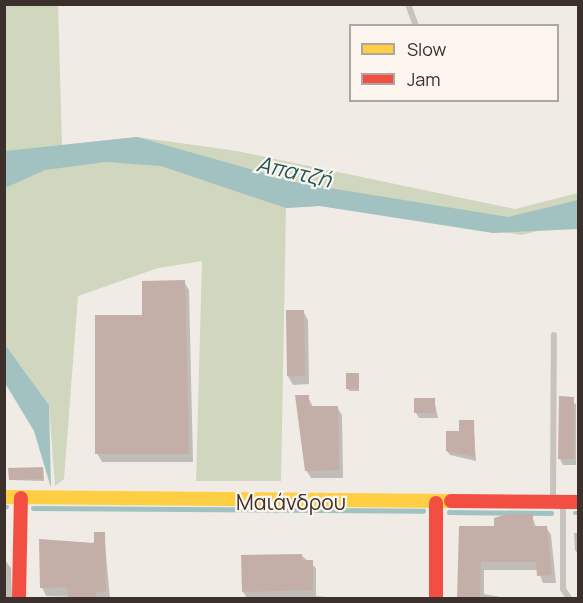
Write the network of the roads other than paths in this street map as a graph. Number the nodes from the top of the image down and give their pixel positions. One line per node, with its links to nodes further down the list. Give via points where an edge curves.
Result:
1 (408, 4): 2 (lane)
2 (415, 24)
3 (554, 335): 6 (lane)
4 (4, 497): 5 (main road, Μαιάνδρου)
5 (21, 498): 8 (main road, Μαιάνδρου); 9 (main road)
6 (558, 502): 7 (main road, Μαιάνδρου); 8 (main road, Μαιάνδρου); 11 (lane, via 563,589)
7 (579, 502)
8 (436, 503): 10 (main road)
9 (19, 598)
10 (436, 598)
11 (569, 598)

